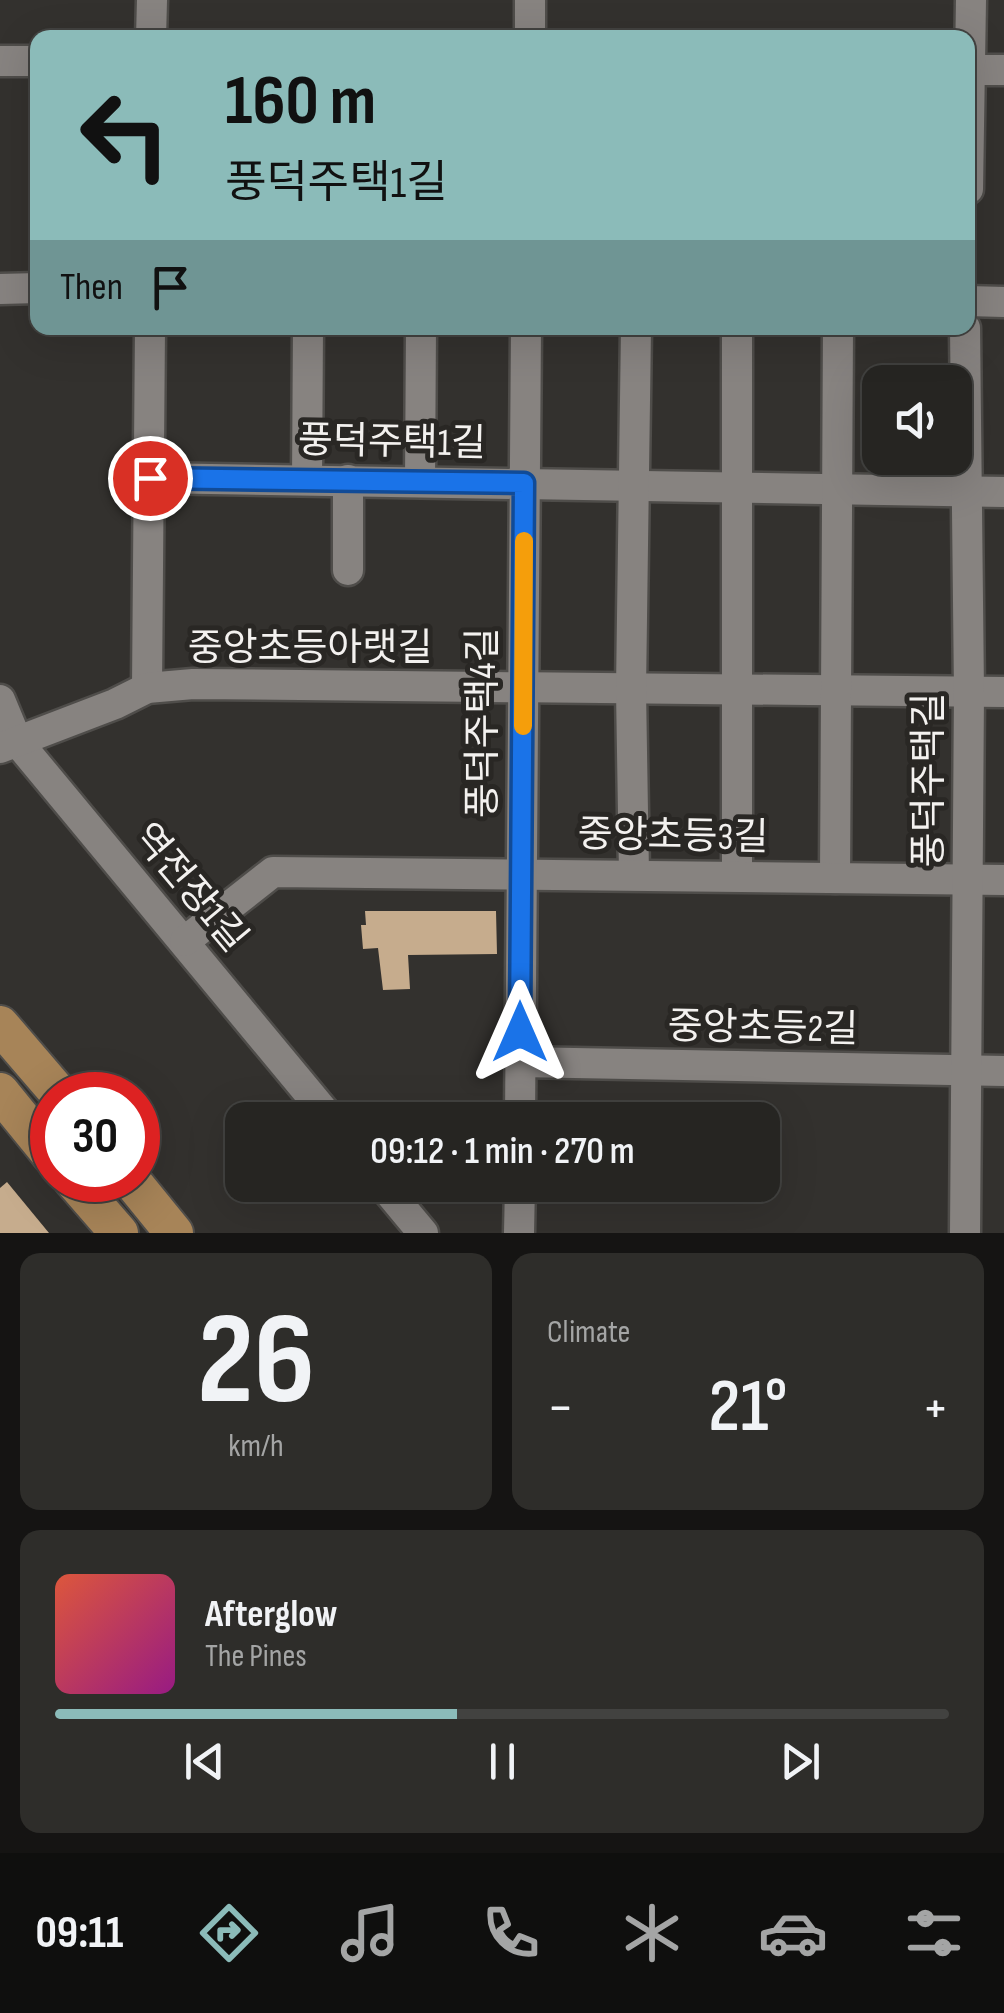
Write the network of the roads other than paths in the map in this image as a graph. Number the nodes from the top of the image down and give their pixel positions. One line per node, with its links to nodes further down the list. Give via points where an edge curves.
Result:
1 (152, 0): 4 (street)
2 (530, 0): 5 (street)
3 (971, 0): 6 (street)
4 (151, 30)
5 (530, 30)
6 (970, 30)
7 (0, 60): 8 (street)
8 (30, 61)
9 (975, 70): 10 (street)
10 (1004, 70)
11 (0, 288): 12 (street)
12 (30, 288)
13 (975, 301): 14 (street)
14 (1004, 302)
15 (150, 335): 23 (street)
16 (308, 335): 24 (street)
17 (420, 335): 26 (street)
18 (526, 335): 27 (street, 풍덕주택4길)
19 (636, 335): 28 (street)
20 (737, 335): 29 (street)
21 (838, 335): 30 (street)
22 (965, 335): 31 (street, 풍덕주택길)
23 (150, 478): 24 (street, 풍덕주택1길); 34 (street)
24 (307, 480): 25 (street, 풍덕주택1길)
25 (348, 480): 26 (street, 풍덕주택1길); 33 (street)
26 (420, 481): 27 (street, 풍덕주택1길)
27 (524, 483): 28 (street, 풍덕주택1길); 35 (street, 풍덕주택4길)
28 (633, 485): 29 (street, 풍덕주택1길); 36 (street)
29 (737, 487): 30 (street, 풍덕주택1길); 37 (street)
30 (837, 489): 31 (street, 풍덕주택1길); 38 (street)
31 (965, 492): 32 (street, 풍덕주택1길); 39 (street, 풍덕주택길)
32 (1004, 492)
33 (348, 570)
34 (147, 688): 35 (street, 중앙초등아랫길); 42 (street, 중앙초등아랫길)
35 (523, 690): 36 (street, 중앙초등아랫길); 43 (street, 풍덕주택4길)
36 (631, 690): 37 (street, 중앙초등아랫길); 44 (street)
37 (737, 691): 38 (street, 중앙초등아랫길); 45 (street)
38 (836, 692): 39 (street, 중앙초등아랫길); 46 (street)
39 (969, 692): 40 (street, 중앙초등아랫길); 47 (street, 풍덕주택길)
40 (1004, 692)
41 (0, 700): 42 (street, 역전장1길)
42 (9, 744): 49 (street, 역전장1길)
43 (521, 872): 44 (street, 중앙초등3길); 49 (street, 중앙초등3길, via 273,872); 51 (street, 풍덕주택4길)
44 (634, 874): 45 (street, 중앙초등3길)
45 (736, 876): 46 (street, 중앙초등3길)
46 (835, 878): 47 (street, 중앙초등3길)
47 (968, 879): 48 (street, 중앙초등3길); 52 (street, 풍덕주택길)
48 (1004, 880)
49 (185, 941): 56 (street, 역전장1길)
50 (0, 1024): 54 (main road)
51 (520, 1062): 52 (street, 중앙초등2길); 57 (street, 풍덕주택4길)
52 (966, 1071): 53 (street, 중앙초등2길); 67 (street, 풍덕주택길)
53 (1004, 1071)
54 (41, 1072)
55 (0, 1092): 58 (main road)
56 (316, 1102)
57 (520, 1102)
58 (30, 1129)
59 (93, 1202): 63 (main road)
60 (149, 1202): 64 (main road)
61 (397, 1202): 65 (street)
62 (520, 1202): 66 (street)
63 (120, 1233)
64 (174, 1233)
65 (422, 1233)
66 (519, 1233)
67 (965, 1233)

